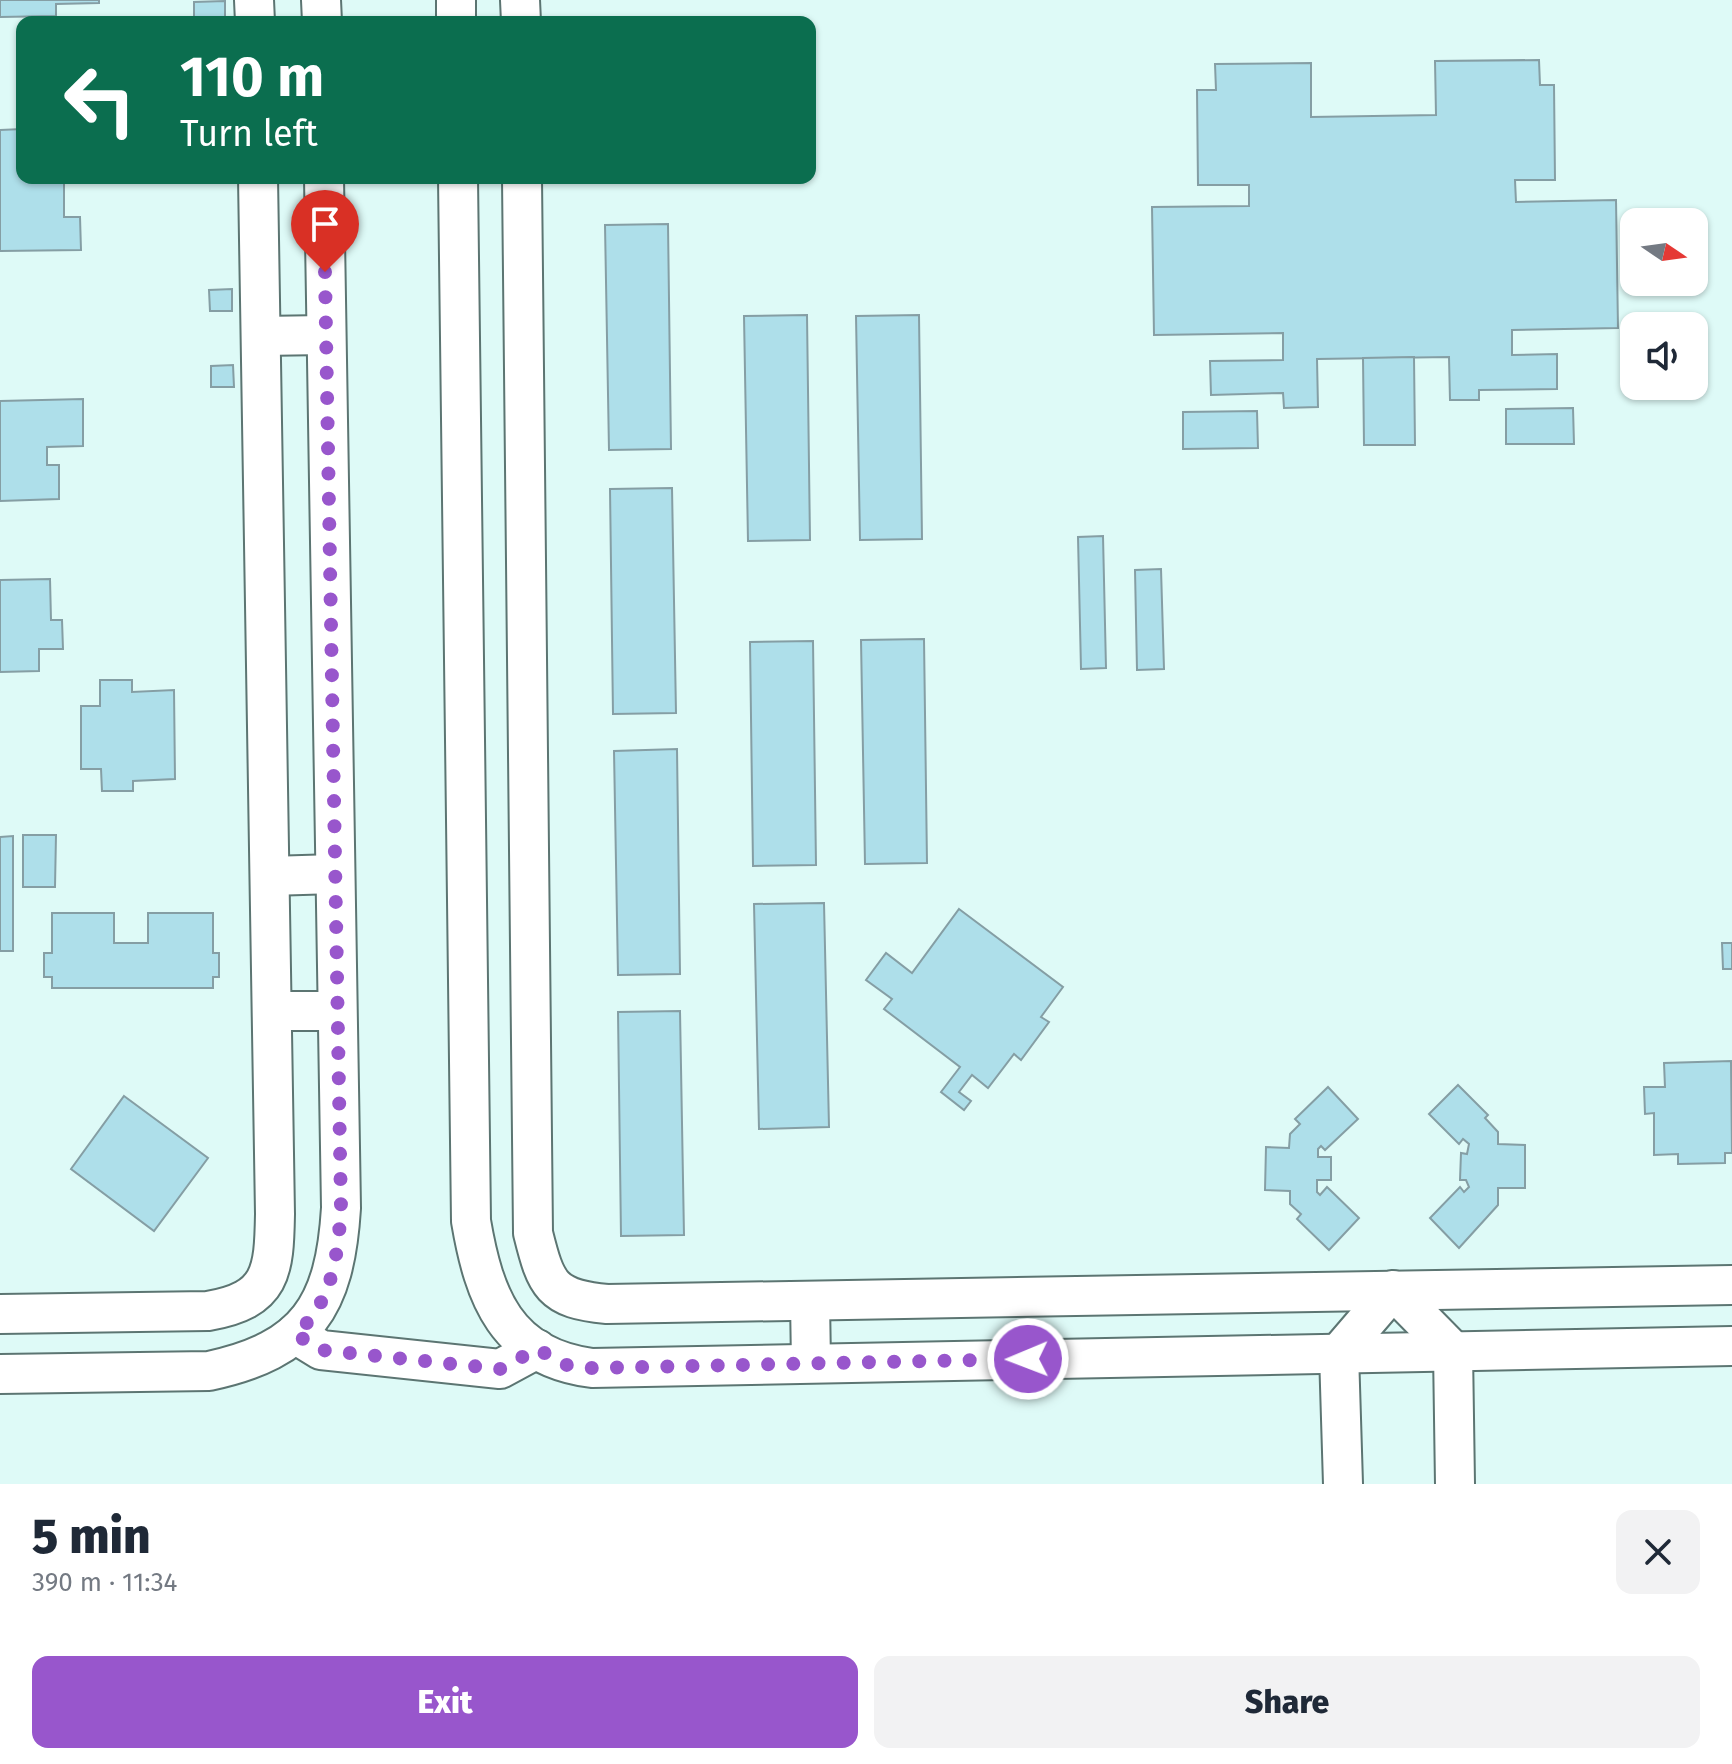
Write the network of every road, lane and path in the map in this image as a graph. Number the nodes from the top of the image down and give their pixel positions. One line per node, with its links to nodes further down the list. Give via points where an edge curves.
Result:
1 (258, 184): 6 (street)
2 (324, 184): 5 (street)
3 (458, 184): 17 (street, via 471,1221 490,1298)
4 (522, 184): 13 (street, via 533,1233 543,1273 558,1294 607,1304)
5 (325, 335): 6 (street); 7 (street)
6 (261, 336): 8 (street)
7 (335, 874): 8 (street); 10 (street)
8 (270, 876): 9 (street)
9 (272, 1011): 10 (street); 14 (street, via 275,1246 271,1271 258,1293 234,1306 208,1311)
10 (337, 1011): 15 (street, via 338,1252 327,1289)
11 (1732, 1285): 12 (street)
12 (1393, 1290): 13 (street); 18 (street); 19 (street)
13 (810, 1301): 20 (street)
14 (0, 1314)
15 (295, 1334): 17 (street, via 321,1350 500,1369); 21 (street, via 279,1348 209,1371)
16 (1732, 1346): 18 (street)
17 (537, 1349): 20 (street, via 567,1365 592,1368)
18 (1453, 1351): 19 (street); 23 (street)
19 (1339, 1353): 20 (street); 22 (street)
20 (811, 1363)
21 (0, 1374)
22 (1343, 1484)
23 (1455, 1484)

